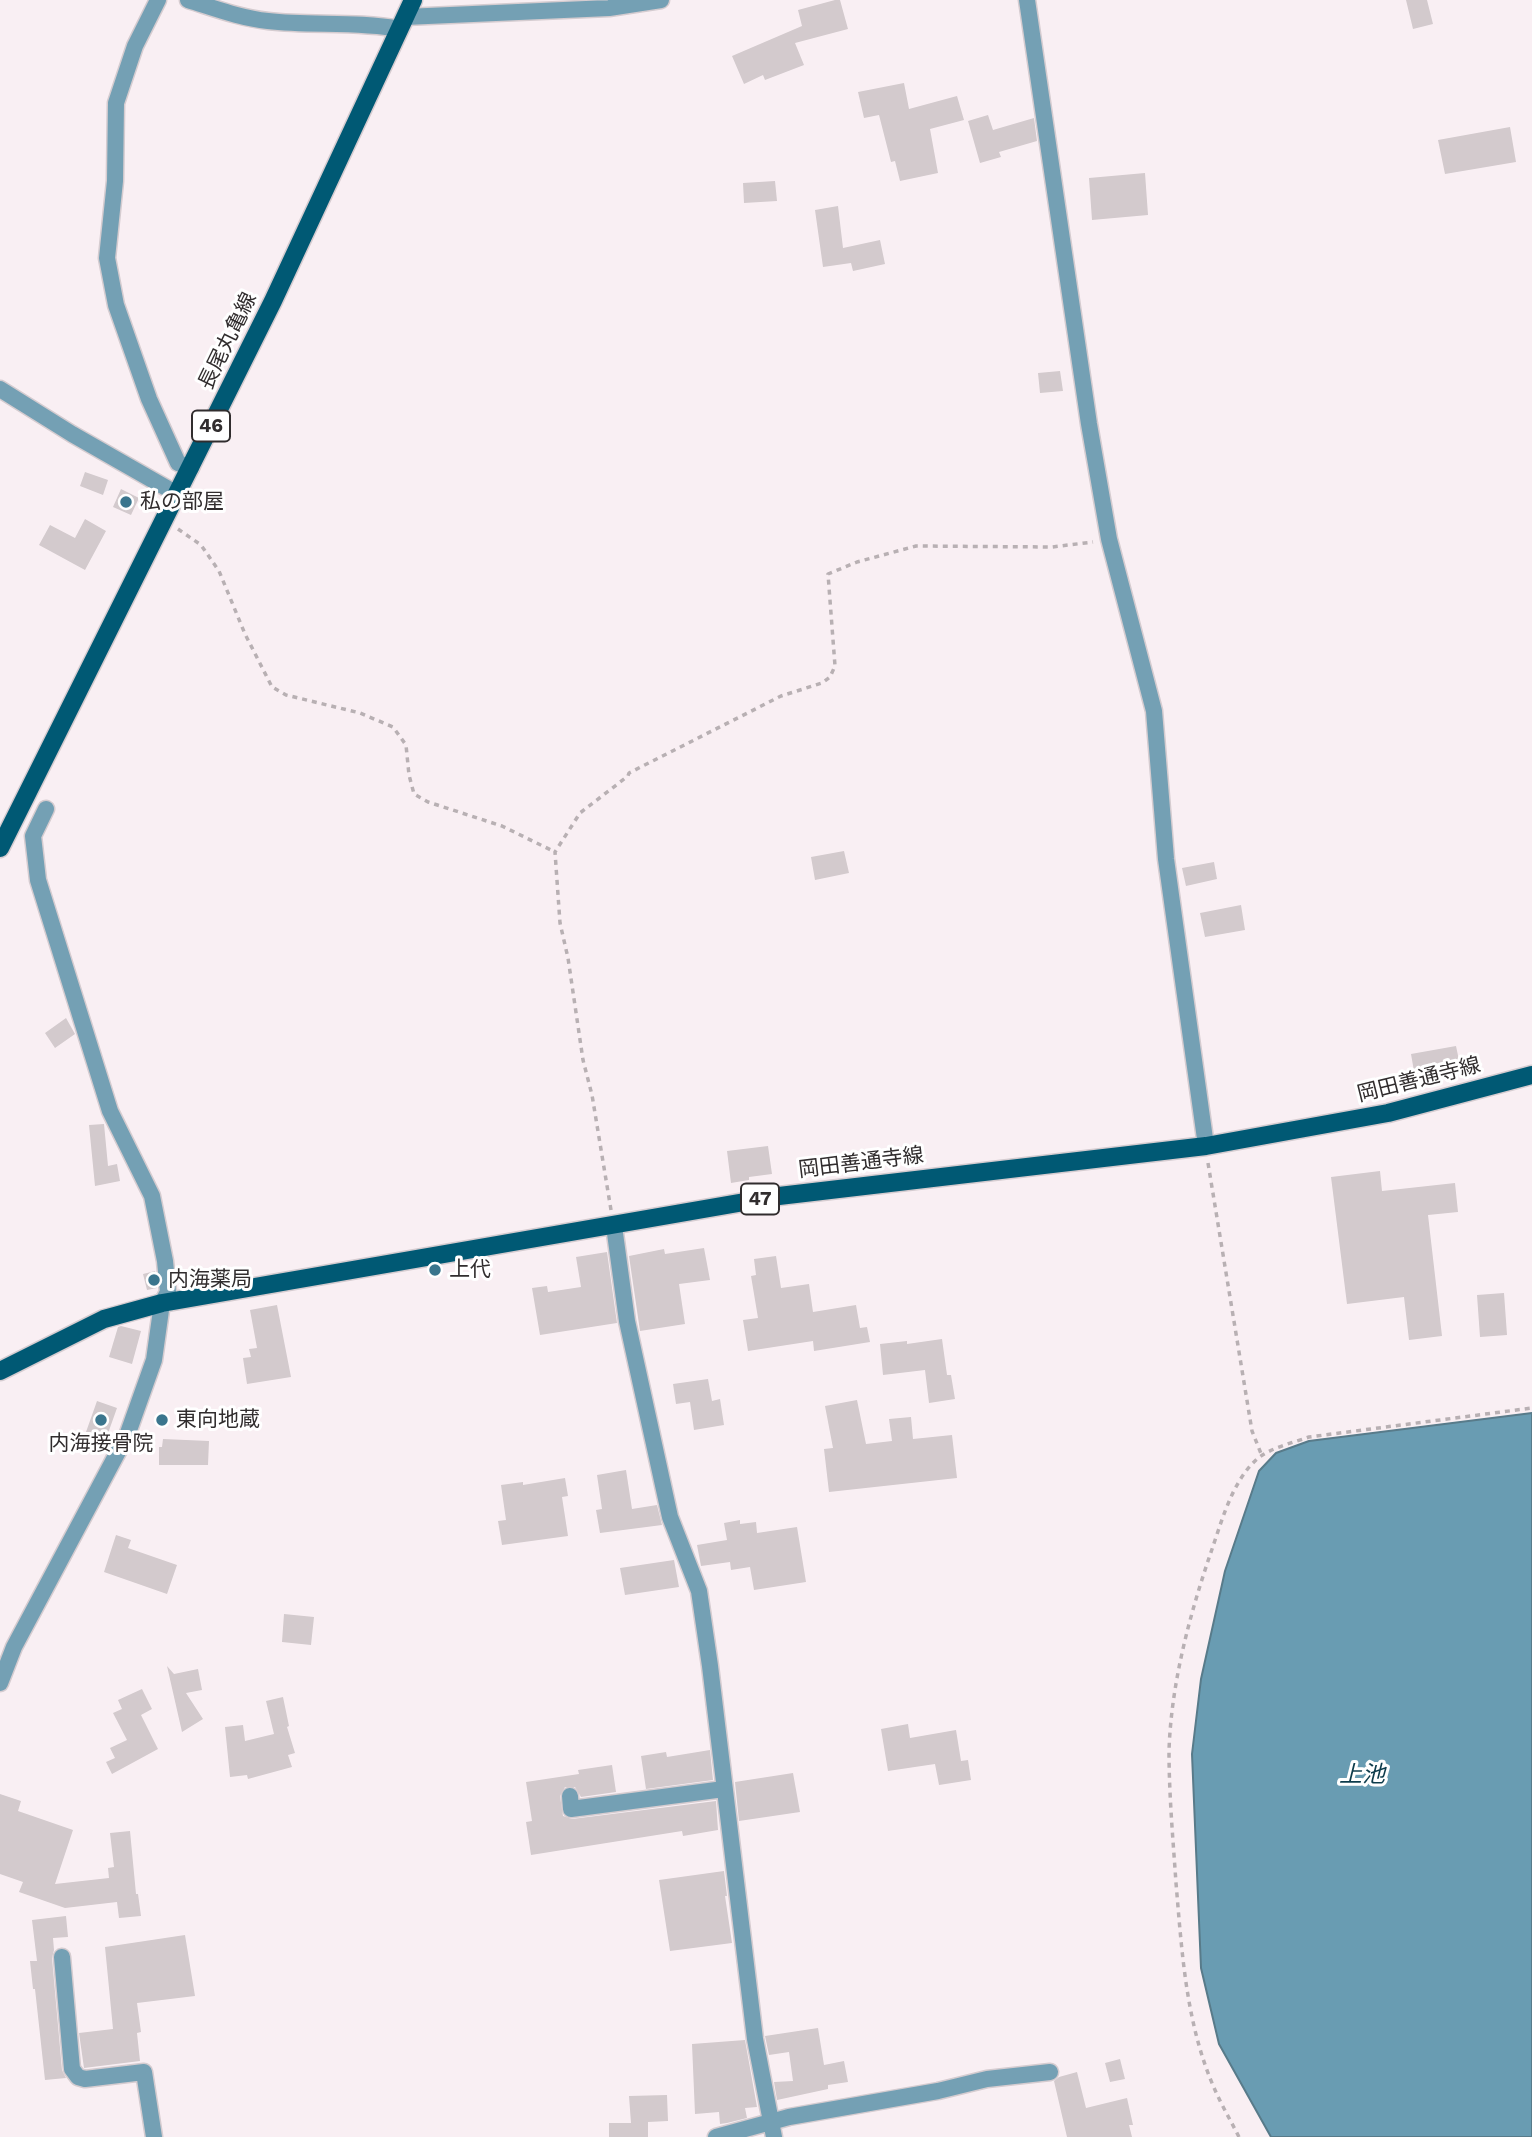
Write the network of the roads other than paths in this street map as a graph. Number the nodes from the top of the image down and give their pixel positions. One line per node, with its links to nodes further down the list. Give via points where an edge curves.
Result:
1 (158, 0): 8 (street, via 135,46 116,103 115,181 107,258 116,305 149,399 178,463)
2 (188, 0): 6 (street, via 268,21)
3 (413, 0): 6 (main road, 長尾丸亀線 / 46)
4 (661, 0): 6 (street)
5 (1027, 0): 15 (street, via 1114,564 1154,711 1166,859)
6 (402, 23): 8 (main road, 長尾丸亀線 / 46)
7 (0, 389): 9 (street)
8 (191, 468): 9 (main road, 長尾丸亀線 / 46)
9 (177, 494): 11 (main road, 長尾丸亀線 / 46)
10 (46, 809): 12 (street)
11 (11, 826): 12 (street); 13 (main road, 長尾丸亀線 / 46)
12 (33, 836): 17 (street, via 38,880 110,1111 152,1196 168,1293)
13 (0, 848)
14 (1532, 1075): 15 (main road, 岡田善通寺線 / 47, via 1388,1113)
15 (1206, 1146): 16 (main road, 岡田善通寺線 / 47, via 779,1196)
16 (614, 1226): 17 (main road, 岡田善通寺線 / 47); 20 (street, via 627,1321 670,1517 699,1591)
17 (162, 1303): 18 (main road, 岡田善通寺線 / 47, via 104,1319); 19 (street, via 154,1360 128,1433 14,1647)
18 (0, 1371)
19 (0, 1683)
20 (724, 1789): 21 (street); 24 (street, via 755,2039)
21 (571, 1810)
22 (62, 1957): 25 (street, via 72,2069 85,2079 144,2072)
23 (1050, 2072): 24 (street, via 987,2079)
24 (774, 2129): 26 (street)
25 (154, 2137)
26 (716, 2137)

